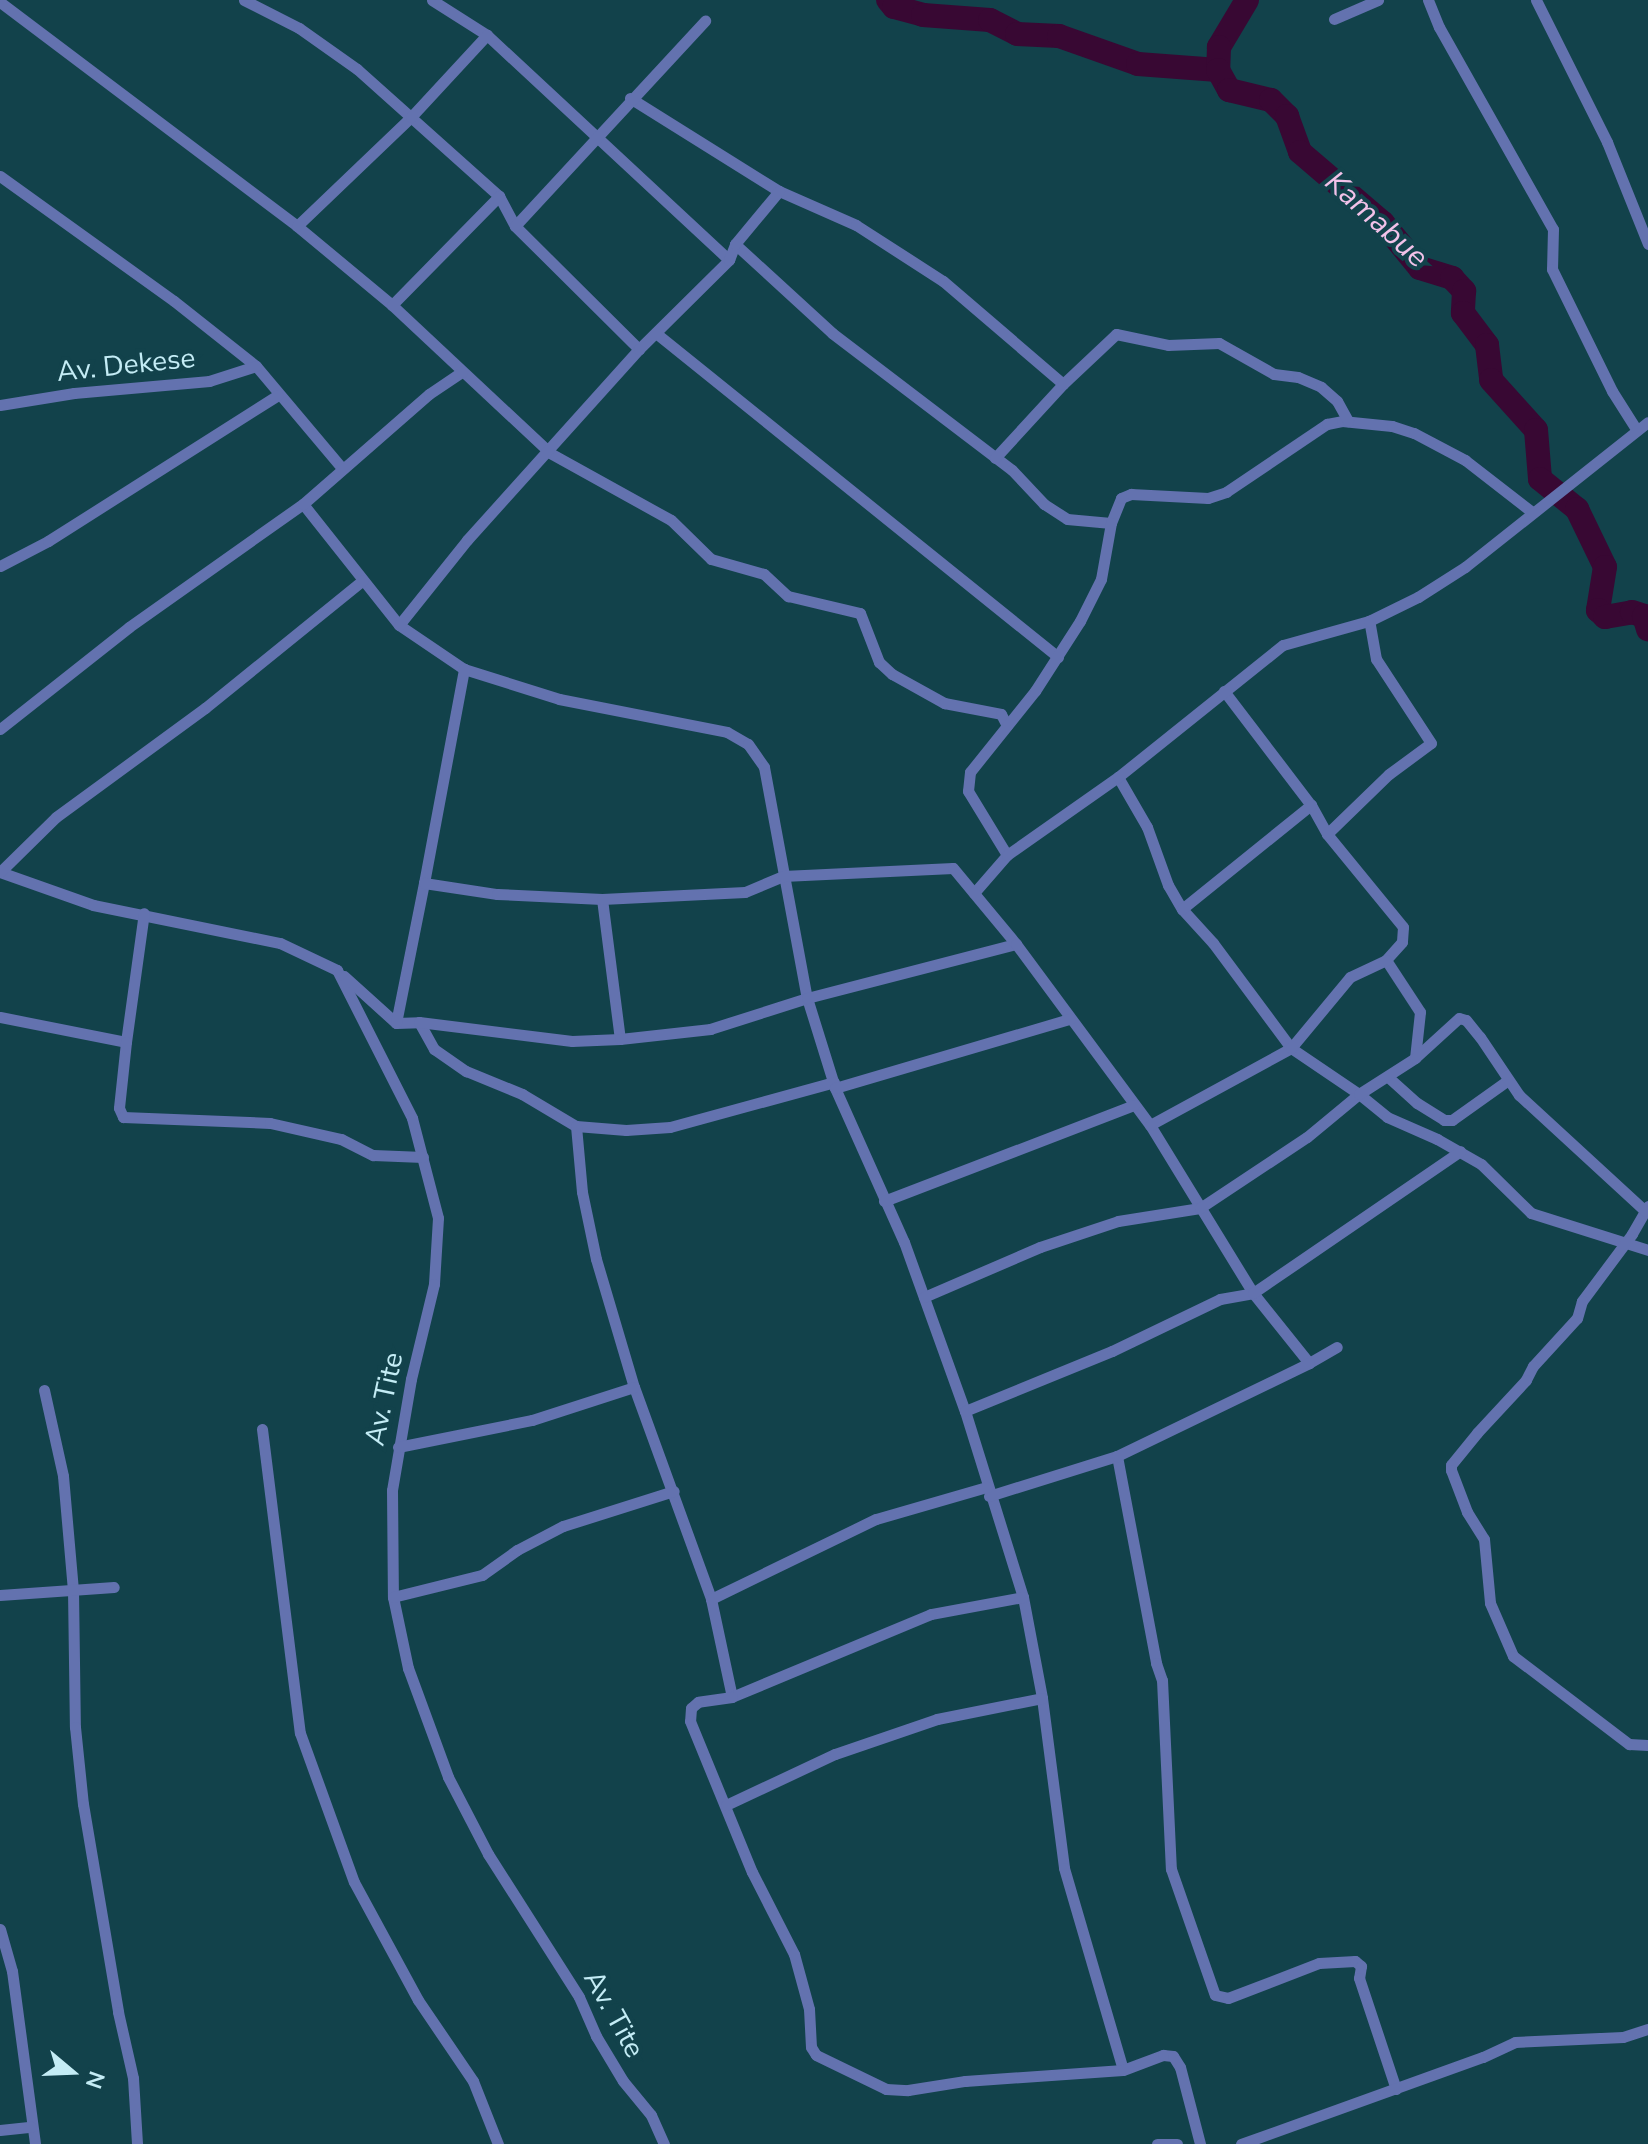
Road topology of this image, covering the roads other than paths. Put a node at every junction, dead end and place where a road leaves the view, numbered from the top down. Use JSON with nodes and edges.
{"nodes":[{"id":1,"x":244,"y":0,"type":"edge"},
{"id":2,"x":432,"y":0,"type":"edge"},
{"id":3,"x":1378,"y":0,"type":"edge"},
{"id":4,"x":1428,"y":0,"type":"edge"},
{"id":5,"x":1536,"y":0,"type":"edge"},
{"id":6,"x":0,"y":2,"type":"edge"},
{"id":7,"x":1334,"y":19,"type":"dead end"},
{"id":8,"x":705,"y":21,"type":"dead end"},
{"id":9,"x":487,"y":35,"type":"junction"},
{"id":10,"x":630,"y":98,"type":"junction"},
{"id":11,"x":411,"y":117,"type":"junction"},
{"id":12,"x":598,"y":135,"type":"junction"},
{"id":13,"x":0,"y":176,"type":"edge"},
{"id":14,"x":779,"y":191,"type":"junction"},
{"id":15,"x":499,"y":196,"type":"junction"},
{"id":16,"x":297,"y":226,"type":"junction"},
{"id":17,"x":515,"y":226,"type":"junction"},
{"id":18,"x":735,"y":244,"type":"junction"},
{"id":19,"x":1648,"y":244,"type":"edge"},
{"id":20,"x":729,"y":260,"type":"junction"},
{"id":21,"x":392,"y":305,"type":"junction"},
{"id":22,"x":657,"y":334,"type":"junction"},
{"id":23,"x":639,"y":349,"type":"junction"},
{"id":24,"x":256,"y":366,"type":"junction"},
{"id":25,"x":462,"y":372,"type":"junction"},
{"id":26,"x":1063,"y":384,"type":"junction"},
{"id":27,"x":278,"y":395,"type":"junction"},
{"id":28,"x":0,"y":405,"type":"edge"},
{"id":29,"x":1348,"y":421,"type":"junction"},
{"id":30,"x":1648,"y":422,"type":"edge"},
{"id":31,"x":1636,"y":429,"type":"junction"},
{"id":32,"x":550,"y":453,"type":"junction"},
{"id":33,"x":995,"y":458,"type":"junction"},
{"id":34,"x":342,"y":468,"type":"junction"},
{"id":35,"x":303,"y":504,"type":"junction"},
{"id":36,"x":1532,"y":512,"type":"junction"},
{"id":37,"x":1111,"y":523,"type":"junction"},
{"id":38,"x":0,"y":566,"type":"edge"},
{"id":39,"x":363,"y":580,"type":"junction"},
{"id":40,"x":1369,"y":621,"type":"junction"},
{"id":41,"x":399,"y":625,"type":"junction"},
{"id":42,"x":1058,"y":657,"type":"junction"},
{"id":43,"x":464,"y":669,"type":"junction"},
{"id":44,"x":1224,"y":691,"type":"junction"},
{"id":45,"x":2,"y":725,"type":"edge"},
{"id":46,"x":1007,"y":726,"type":"junction"},
{"id":47,"x":1118,"y":777,"type":"junction"},
{"id":48,"x":1311,"y":805,"type":"junction"},
{"id":49,"x":1327,"y":834,"type":"junction"},
{"id":50,"x":1007,"y":855,"type":"junction"},
{"id":51,"x":0,"y":872,"type":"edge"},
{"id":52,"x":783,"y":876,"type":"junction"},
{"id":53,"x":424,"y":883,"type":"junction"},
{"id":54,"x":974,"y":893,"type":"junction"},
{"id":55,"x":602,"y":899,"type":"junction"},
{"id":56,"x":1182,"y":909,"type":"junction"},
{"id":57,"x":144,"y":913,"type":"junction"},
{"id":58,"x":1016,"y":944,"type":"junction"},
{"id":59,"x":1386,"y":960,"type":"junction"},
{"id":60,"x":337,"y":970,"type":"junction"},
{"id":61,"x":807,"y":998,"type":"junction"},
{"id":62,"x":0,"y":1017,"type":"edge"},
{"id":63,"x":1070,"y":1019,"type":"junction"},
{"id":64,"x":419,"y":1022,"type":"junction"},
{"id":65,"x":396,"y":1023,"type":"junction"},
{"id":66,"x":620,"y":1039,"type":"junction"},
{"id":67,"x":126,"y":1042,"type":"junction"},
{"id":68,"x":1291,"y":1048,"type":"junction"},
{"id":69,"x":1415,"y":1058,"type":"junction"},
{"id":70,"x":1388,"y":1077,"type":"junction"},
{"id":71,"x":1508,"y":1080,"type":"junction"},
{"id":72,"x":834,"y":1085,"type":"junction"},
{"id":73,"x":1359,"y":1094,"type":"junction"},
{"id":74,"x":1134,"y":1105,"type":"junction"},
{"id":75,"x":1150,"y":1125,"type":"junction"},
{"id":76,"x":576,"y":1126,"type":"junction"},
{"id":77,"x":1460,"y":1151,"type":"junction"},
{"id":78,"x":423,"y":1157,"type":"junction"},
{"id":79,"x":884,"y":1201,"type":"junction"},
{"id":80,"x":1200,"y":1208,"type":"junction"},
{"id":81,"x":1646,"y":1208,"type":"edge"},
{"id":82,"x":1624,"y":1244,"type":"junction"},
{"id":83,"x":1648,"y":1250,"type":"edge"},
{"id":84,"x":1253,"y":1293,"type":"junction"},
{"id":85,"x":924,"y":1297,"type":"junction"},
{"id":86,"x":1337,"y":1347,"type":"dead end"},
{"id":87,"x":1309,"y":1363,"type":"junction"},
{"id":88,"x":634,"y":1387,"type":"junction"},
{"id":89,"x":44,"y":1390,"type":"dead end"},
{"id":90,"x":965,"y":1411,"type":"junction"},
{"id":91,"x":262,"y":1429,"type":"dead end"},
{"id":92,"x":398,"y":1447,"type":"junction"},
{"id":93,"x":1117,"y":1456,"type":"junction"},
{"id":94,"x":674,"y":1491,"type":"junction"},
{"id":95,"x":988,"y":1491,"type":"junction"},
{"id":96,"x":114,"y":1587,"type":"dead end"},
{"id":97,"x":73,"y":1590,"type":"junction"},
{"id":98,"x":0,"y":1595,"type":"edge"},
{"id":99,"x":393,"y":1597,"type":"junction"},
{"id":100,"x":1023,"y":1597,"type":"junction"},
{"id":101,"x":711,"y":1599,"type":"junction"},
{"id":102,"x":732,"y":1697,"type":"junction"},
{"id":103,"x":1042,"y":1698,"type":"junction"},
{"id":104,"x":1648,"y":1745,"type":"edge"},
{"id":105,"x":726,"y":1805,"type":"junction"},
{"id":106,"x":0,"y":1929,"type":"edge"},
{"id":107,"x":1648,"y":2029,"type":"edge"},
{"id":108,"x":1123,"y":2070,"type":"junction"},
{"id":109,"x":1396,"y":2089,"type":"junction"},
{"id":110,"x":31,"y":2127,"type":"junction"},
{"id":111,"x":0,"y":2130,"type":"edge"},
{"id":112,"x":35,"y":2144,"type":"edge"},
{"id":113,"x":137,"y":2144,"type":"edge"},
{"id":114,"x":498,"y":2144,"type":"edge"},
{"id":115,"x":664,"y":2144,"type":"edge"},
{"id":116,"x":1157,"y":2144,"type":"edge"},
{"id":117,"x":1177,"y":2144,"type":"edge"},
{"id":118,"x":1200,"y":2144,"type":"edge"},
{"id":119,"x":1241,"y":2144,"type":"edge"}],
"edges":[{"from":1,"to":11,"type":"street"},
{"from":2,"to":9,"type":"street"},
{"from":3,"to":7,"type":"street"},
{"from":4,"to":31,"type":"street"},
{"from":5,"to":19,"type":"street"},
{"from":6,"to":16,"type":"street"},
{"from":8,"to":10,"type":"street"},
{"from":9,"to":11,"type":"street"},
{"from":9,"to":12,"type":"street"},
{"from":10,"to":12,"type":"street"},
{"from":10,"to":14,"type":"street"},
{"from":11,"to":15,"type":"street"},
{"from":11,"to":16,"type":"street"},
{"from":12,"to":17,"type":"street"},
{"from":12,"to":20,"type":"street"},
{"from":13,"to":24,"type":"street"},
{"from":14,"to":18,"type":"street"},
{"from":14,"to":26,"type":"street"},
{"from":15,"to":17,"type":"street"},
{"from":15,"to":21,"type":"street"},
{"from":16,"to":21,"type":"street"},
{"from":17,"to":23,"type":"street"},
{"from":18,"to":20,"type":"street"},
{"from":18,"to":33,"type":"street"},
{"from":20,"to":22,"type":"street"},
{"from":21,"to":25,"type":"street"},
{"from":22,"to":23,"type":"street"},
{"from":22,"to":42,"type":"street"},
{"from":23,"to":32,"type":"street"},
{"from":24,"to":27,"type":"street"},
{"from":24,"to":28,"type":"street","name":"Av. Dekese"},
{"from":25,"to":32,"type":"street"},
{"from":25,"to":34,"type":"street"},
{"from":26,"to":29,"type":"street"},
{"from":26,"to":33,"type":"street"},
{"from":27,"to":34,"type":"street"},
{"from":27,"to":38,"type":"street"},
{"from":29,"to":36,"type":"street"},
{"from":29,"to":37,"type":"street"},
{"from":30,"to":31,"type":"street"},
{"from":31,"to":36,"type":"street"},
{"from":32,"to":41,"type":"street"},
{"from":32,"to":46,"type":"street"},
{"from":33,"to":37,"type":"street"},
{"from":34,"to":35,"type":"street"},
{"from":35,"to":39,"type":"street"},
{"from":35,"to":45,"type":"street"},
{"from":36,"to":40,"type":"street"},
{"from":37,"to":42,"type":"street"},
{"from":39,"to":41,"type":"street"},
{"from":39,"to":51,"type":"street"},
{"from":40,"to":44,"type":"street"},
{"from":40,"to":49,"type":"street"},
{"from":41,"to":43,"type":"street"},
{"from":42,"to":46,"type":"street"},
{"from":43,"to":52,"type":"street"},
{"from":43,"to":53,"type":"street"},
{"from":44,"to":47,"type":"street"},
{"from":44,"to":48,"type":"street"},
{"from":46,"to":50,"type":"street"},
{"from":47,"to":50,"type":"street"},
{"from":47,"to":56,"type":"street"},
{"from":48,"to":49,"type":"street"},
{"from":48,"to":56,"type":"street"},
{"from":49,"to":59,"type":"street"},
{"from":50,"to":54,"type":"street"},
{"from":51,"to":57,"type":"street"},
{"from":52,"to":54,"type":"street"},
{"from":52,"to":55,"type":"street"},
{"from":52,"to":61,"type":"street"},
{"from":53,"to":55,"type":"street"},
{"from":53,"to":65,"type":"street"},
{"from":54,"to":58,"type":"street"},
{"from":55,"to":66,"type":"street"},
{"from":56,"to":68,"type":"street"},
{"from":57,"to":60,"type":"street"},
{"from":57,"to":67,"type":"street"},
{"from":58,"to":61,"type":"street"},
{"from":58,"to":63,"type":"street"},
{"from":59,"to":68,"type":"street"},
{"from":59,"to":69,"type":"street"},
{"from":60,"to":65,"type":"street"},
{"from":60,"to":78,"type":"street","name":"Av. Tite"},
{"from":61,"to":66,"type":"street"},
{"from":61,"to":72,"type":"street"},
{"from":62,"to":67,"type":"street"},
{"from":63,"to":72,"type":"street"},
{"from":63,"to":74,"type":"street"},
{"from":64,"to":65,"type":"street"},
{"from":64,"to":66,"type":"street"},
{"from":64,"to":76,"type":"street"},
{"from":67,"to":78,"type":"street"},
{"from":68,"to":73,"type":"street"},
{"from":68,"to":75,"type":"street"},
{"from":69,"to":70,"type":"street"},
{"from":69,"to":71,"type":"street"},
{"from":70,"to":71,"type":"street"},
{"from":70,"to":73,"type":"street"},
{"from":71,"to":81,"type":"street"},
{"from":72,"to":76,"type":"street"},
{"from":72,"to":79,"type":"street"},
{"from":73,"to":77,"type":"street"},
{"from":73,"to":80,"type":"street"},
{"from":74,"to":75,"type":"street"},
{"from":74,"to":79,"type":"street"},
{"from":75,"to":80,"type":"street"},
{"from":76,"to":88,"type":"street"},
{"from":77,"to":82,"type":"street"},
{"from":77,"to":84,"type":"street"},
{"from":78,"to":92,"type":"street","name":"Av. Tite"},
{"from":79,"to":85,"type":"street"},
{"from":80,"to":84,"type":"street"},
{"from":80,"to":85,"type":"street"},
{"from":81,"to":82,"type":"street"},
{"from":82,"to":83,"type":"street"},
{"from":82,"to":104,"type":"street"},
{"from":84,"to":87,"type":"street"},
{"from":84,"to":90,"type":"street"},
{"from":85,"to":90,"type":"street"},
{"from":86,"to":87,"type":"street"},
{"from":87,"to":93,"type":"street"},
{"from":88,"to":92,"type":"street"},
{"from":88,"to":94,"type":"street"},
{"from":89,"to":97,"type":"street"},
{"from":90,"to":95,"type":"street"},
{"from":91,"to":114,"type":"street"},
{"from":92,"to":99,"type":"street","name":"Av. Tite"},
{"from":93,"to":95,"type":"street"},
{"from":93,"to":109,"type":"street"},
{"from":94,"to":99,"type":"street"},
{"from":94,"to":101,"type":"street"},
{"from":95,"to":100,"type":"street"},
{"from":95,"to":101,"type":"street"},
{"from":96,"to":97,"type":"street"},
{"from":97,"to":98,"type":"street"},
{"from":97,"to":113,"type":"street"},
{"from":99,"to":115,"type":"street","name":"Av. Tite"},
{"from":100,"to":102,"type":"street"},
{"from":100,"to":103,"type":"street"},
{"from":101,"to":102,"type":"street"},
{"from":102,"to":105,"type":"street"},
{"from":103,"to":105,"type":"street"},
{"from":103,"to":108,"type":"street"},
{"from":105,"to":108,"type":"street"},
{"from":106,"to":110,"type":"street"},
{"from":107,"to":109,"type":"street"},
{"from":108,"to":118,"type":"street"},
{"from":109,"to":119,"type":"street"},
{"from":110,"to":111,"type":"street"},
{"from":110,"to":112,"type":"street"},
{"from":116,"to":117,"type":"street"}]}
